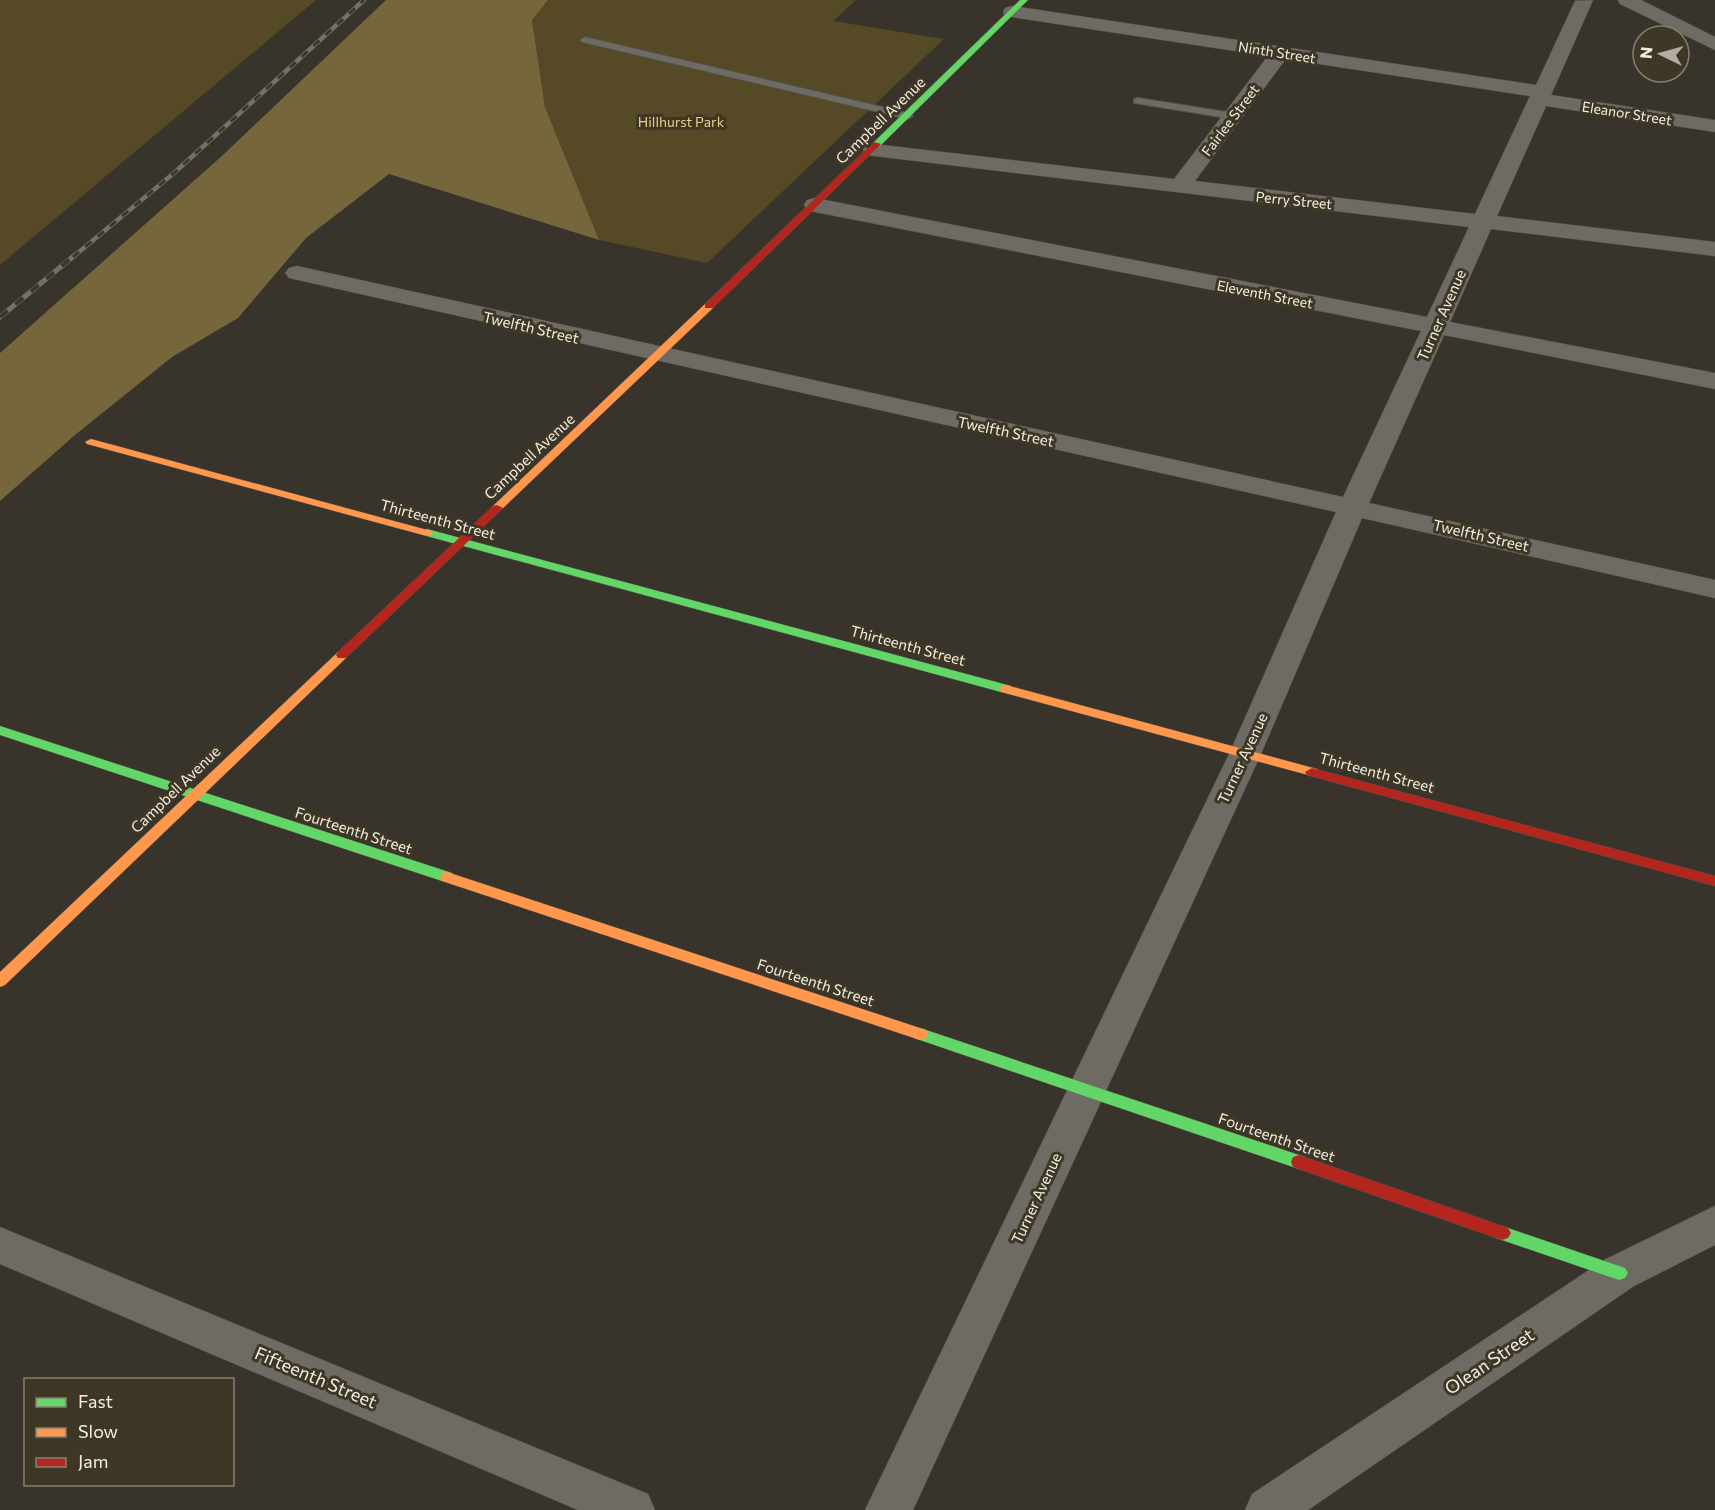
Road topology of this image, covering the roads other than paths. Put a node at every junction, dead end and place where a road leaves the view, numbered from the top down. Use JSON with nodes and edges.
{"nodes":[{"id":1,"x":1580,"y":0,"type":"edge"},
{"id":2,"x":1633,"y":3,"type":"edge"},
{"id":3,"x":1018,"y":6,"type":"edge"},
{"id":4,"x":585,"y":40,"type":"dead end"},
{"id":5,"x":1715,"y":44,"type":"edge"},
{"id":6,"x":1281,"y":52,"type":"junction"},
{"id":7,"x":1541,"y":96,"type":"junction"},
{"id":8,"x":1138,"y":101,"type":"dead end"},
{"id":9,"x":908,"y":116,"type":"junction"},
{"id":10,"x":1233,"y":116,"type":"junction"},
{"id":11,"x":1715,"y":126,"type":"edge"},
{"id":12,"x":874,"y":150,"type":"junction"},
{"id":13,"x":1179,"y":187,"type":"junction"},
{"id":14,"x":815,"y":205,"type":"junction"},
{"id":15,"x":1484,"y":221,"type":"junction"},
{"id":16,"x":1715,"y":249,"type":"edge"},
{"id":17,"x":297,"y":273,"type":"dead end"},
{"id":18,"x":1436,"y":327,"type":"junction"},
{"id":19,"x":659,"y":356,"type":"junction"},
{"id":20,"x":1715,"y":381,"type":"edge"},
{"id":21,"x":91,"y":442,"type":"dead end"},
{"id":22,"x":1353,"y":506,"type":"junction"},
{"id":23,"x":462,"y":542,"type":"junction"},
{"id":24,"x":1715,"y":589,"type":"edge"},
{"id":25,"x":0,"y":730,"type":"edge"},
{"id":26,"x":1245,"y":754,"type":"junction"},
{"id":27,"x":193,"y":794,"type":"junction"},
{"id":28,"x":1715,"y":881,"type":"edge"},
{"id":29,"x":0,"y":981,"type":"edge"},
{"id":30,"x":1087,"y":1089,"type":"junction"},
{"id":31,"x":1708,"y":1237,"type":"edge"},
{"id":32,"x":0,"y":1245,"type":"edge"},
{"id":33,"x":1619,"y":1273,"type":"junction"},
{"id":34,"x":631,"y":1510,"type":"edge"},
{"id":35,"x":889,"y":1510,"type":"edge"},
{"id":36,"x":1269,"y":1510,"type":"edge"}],
"edges":[{"from":1,"to":2,"type":"street"},
{"from":1,"to":7,"type":"street","name":"Turner Avenue"},
{"from":2,"to":5,"type":"street"},
{"from":3,"to":6,"type":"street","name":"Ninth Street"},
{"from":3,"to":9,"type":"street","name":"Campbell Avenue"},
{"from":4,"to":9,"type":"lane"},
{"from":6,"to":7,"type":"street","name":"Ninth Street"},
{"from":6,"to":10,"type":"street","name":"Fairlee Street"},
{"from":7,"to":11,"type":"street","name":"Eleanor Street"},
{"from":7,"to":15,"type":"street","name":"Turner Avenue"},
{"from":8,"to":10,"type":"lane"},
{"from":9,"to":12,"type":"street","name":"Campbell Avenue"},
{"from":10,"to":13,"type":"street","name":"Fairlee Street"},
{"from":12,"to":13,"type":"street","name":"Perry Street"},
{"from":12,"to":14,"type":"street","name":"Campbell Avenue"},
{"from":13,"to":15,"type":"street","name":"Perry Street"},
{"from":14,"to":18,"type":"street","name":"Eleventh Street"},
{"from":14,"to":19,"type":"street","name":"Campbell Avenue"},
{"from":15,"to":16,"type":"street","name":"Perry Street"},
{"from":15,"to":18,"type":"street","name":"Turner Avenue"},
{"from":17,"to":19,"type":"street","name":"Twelfth Street"},
{"from":18,"to":20,"type":"street","name":"Eleventh Street"},
{"from":18,"to":22,"type":"street","name":"Turner Avenue"},
{"from":19,"to":22,"type":"street","name":"Twelfth Street"},
{"from":19,"to":23,"type":"street","name":"Campbell Avenue"},
{"from":21,"to":23,"type":"street","name":"Thirteenth Street"},
{"from":22,"to":24,"type":"street","name":"Twelfth Street"},
{"from":22,"to":26,"type":"street","name":"Turner Avenue"},
{"from":23,"to":26,"type":"street","name":"Thirteenth Street"},
{"from":23,"to":27,"type":"street","name":"Campbell Avenue"},
{"from":25,"to":27,"type":"street","name":"Fourteenth Street"},
{"from":26,"to":28,"type":"street","name":"Thirteenth Street"},
{"from":26,"to":30,"type":"street","name":"Turner Avenue"},
{"from":27,"to":29,"type":"street","name":"Campbell Avenue"},
{"from":27,"to":30,"type":"street","name":"Fourteenth Street"},
{"from":30,"to":33,"type":"street","name":"Fourteenth Street"},
{"from":30,"to":35,"type":"street","name":"Turner Avenue"},
{"from":31,"to":33,"type":"street","name":"Olean Street"},
{"from":32,"to":34,"type":"street","name":"Fifteenth Street"},
{"from":33,"to":36,"type":"street","name":"Olean Street"}]}
